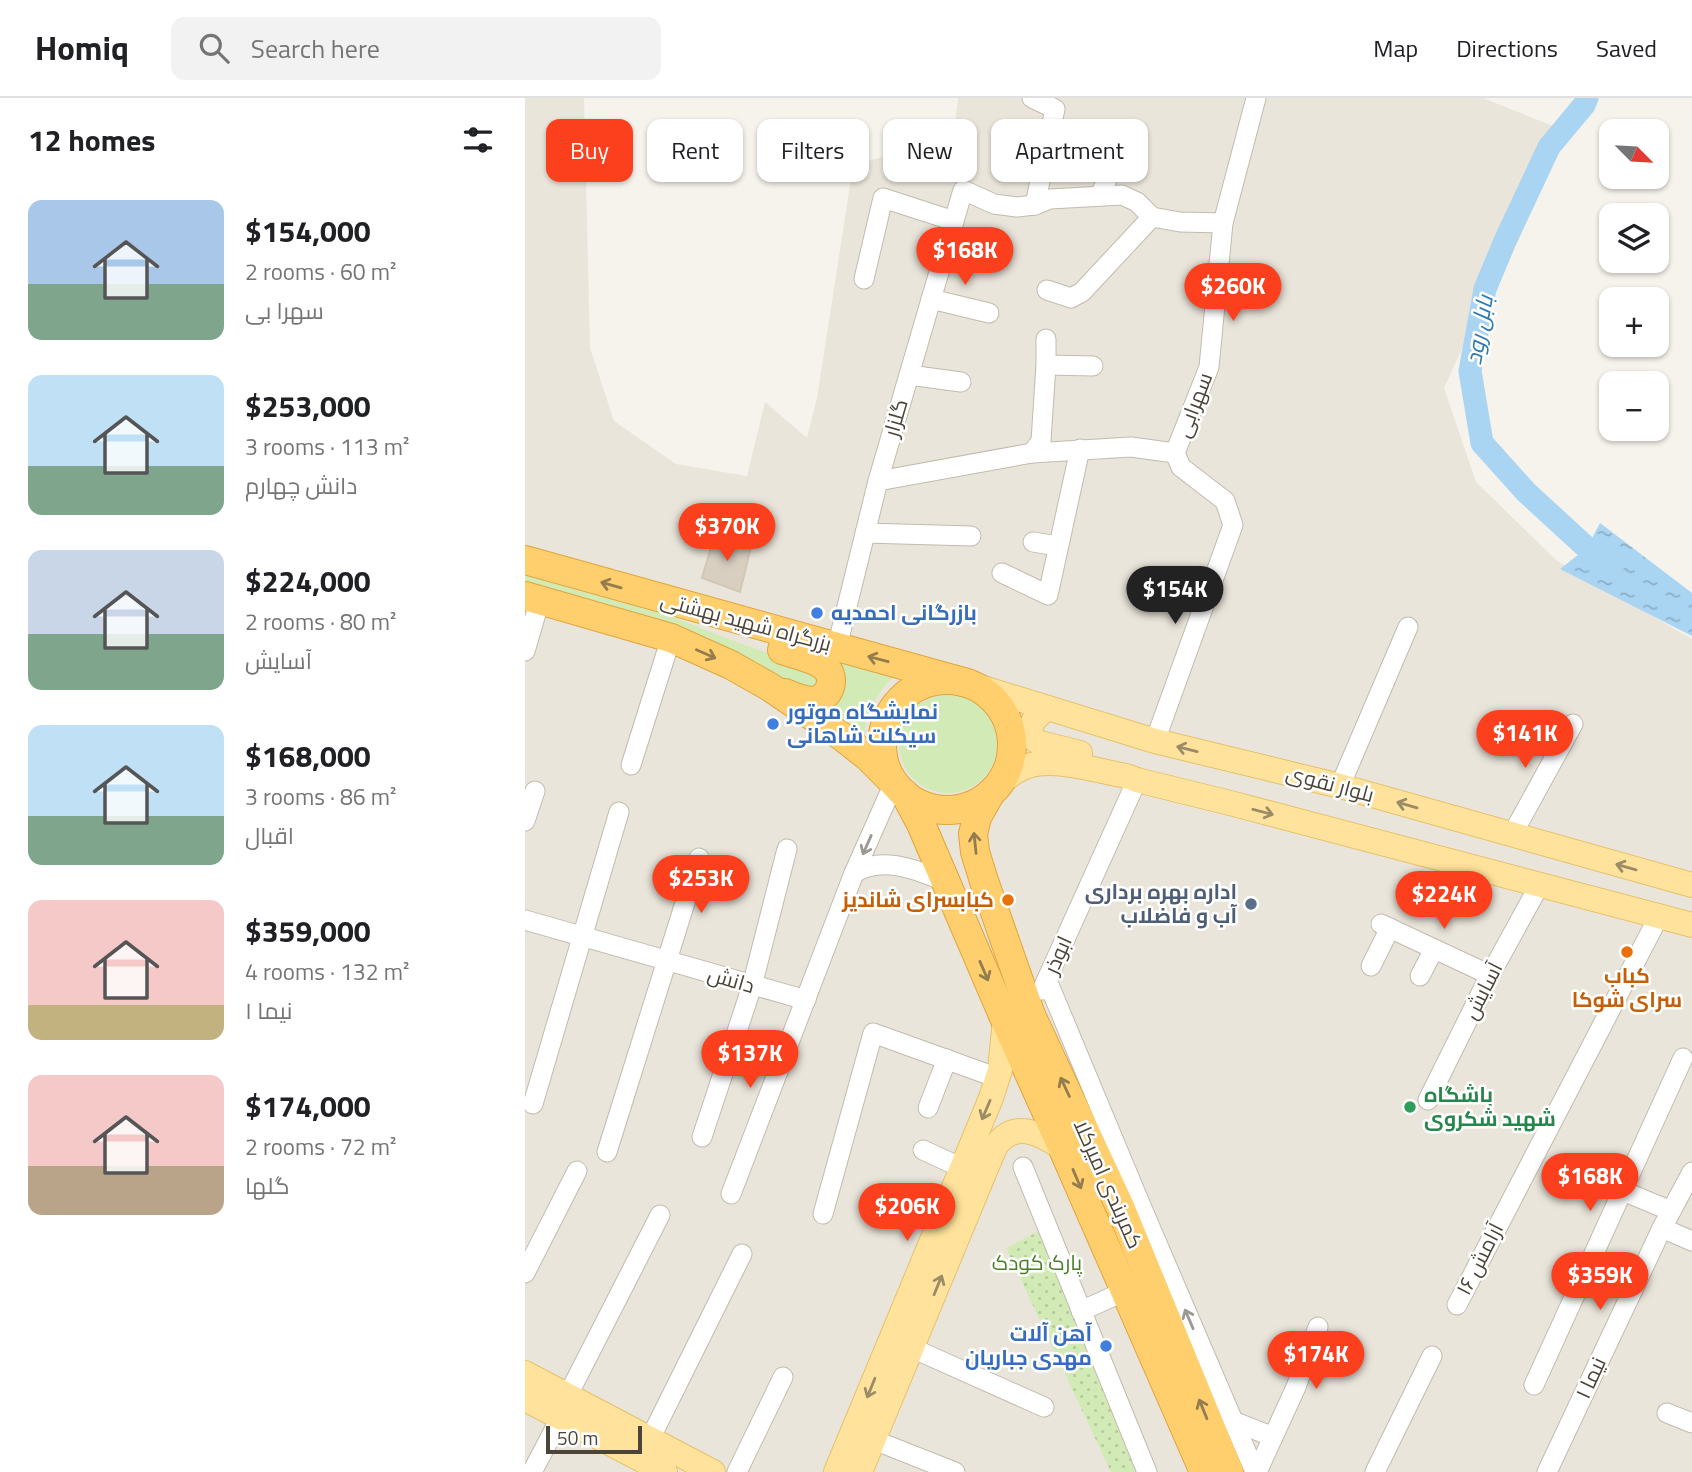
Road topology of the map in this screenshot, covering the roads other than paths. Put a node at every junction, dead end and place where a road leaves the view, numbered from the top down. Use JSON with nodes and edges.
{"nodes":[{"id":1,"x":1032,"y":98,"type":"edge"},
{"id":2,"x":1256,"y":98,"type":"edge"},
{"id":3,"x":1106,"y":182,"type":"edge"},
{"id":4,"x":1100,"y":196,"type":"junction"},
{"id":5,"x":1035,"y":205,"type":"junction"},
{"id":6,"x":1152,"y":217,"type":"junction"},
{"id":7,"x":954,"y":221,"type":"junction"},
{"id":8,"x":1223,"y":223,"type":"junction"},
{"id":9,"x":864,"y":279,"type":"dead end"},
{"id":10,"x":1047,"y":290,"type":"dead end"},
{"id":11,"x":931,"y":299,"type":"junction"},
{"id":12,"x":989,"y":313,"type":"dead end"},
{"id":13,"x":1046,"y":339,"type":"dead end"},
{"id":14,"x":1046,"y":365,"type":"junction"},
{"id":15,"x":1093,"y":366,"type":"dead end"},
{"id":16,"x":909,"y":375,"type":"junction"},
{"id":17,"x":961,"y":382,"type":"dead end"},
{"id":18,"x":1080,"y":449,"type":"junction"},
{"id":19,"x":1032,"y":453,"type":"junction"},
{"id":20,"x":1175,"y":453,"type":"junction"},
{"id":21,"x":878,"y":481,"type":"junction"},
{"id":22,"x":865,"y":533,"type":"junction"},
{"id":23,"x":971,"y":536,"type":"dead end"},
{"id":24,"x":1034,"y":542,"type":"dead end"},
{"id":25,"x":1058,"y":546,"type":"junction"},
{"id":26,"x":525,"y":560,"type":"edge"},
{"id":27,"x":1002,"y":573,"type":"dead end"},
{"id":28,"x":650,"y":596,"type":"junction"},
{"id":29,"x":532,"y":598,"type":"edge"},
{"id":30,"x":1408,"y":627,"type":"dead end"},
{"id":31,"x":671,"y":638,"type":"junction"},
{"id":32,"x":837,"y":647,"type":"junction"},
{"id":33,"x":525,"y":651,"type":"edge"},
{"id":34,"x":967,"y":683,"type":"junction"},
{"id":35,"x":770,"y":687,"type":"junction"},
{"id":36,"x":1047,"y":708,"type":"junction"},
{"id":37,"x":1573,"y":724,"type":"dead end"},
{"id":38,"x":1155,"y":741,"type":"junction"},
{"id":39,"x":631,"y":765,"type":"dead end"},
{"id":40,"x":1132,"y":778,"type":"junction"},
{"id":41,"x":1340,"y":786,"type":"junction"},
{"id":42,"x":899,"y":788,"type":"junction"},
{"id":43,"x":995,"y":788,"type":"junction"},
{"id":44,"x":535,"y":791,"type":"dead end"},
{"id":45,"x":619,"y":812,"type":"dead end"},
{"id":46,"x":525,"y":821,"type":"edge"},
{"id":47,"x":1512,"y":835,"type":"junction"},
{"id":48,"x":787,"y":849,"type":"dead end"},
{"id":49,"x":699,"y":858,"type":"dead end"},
{"id":50,"x":854,"y":873,"type":"junction"},
{"id":51,"x":945,"y":881,"type":"junction"},
{"id":52,"x":1540,"y":884,"type":"junction"},
{"id":53,"x":1692,"y":886,"type":"edge"},
{"id":54,"x":989,"y":895,"type":"junction"},
{"id":55,"x":957,"y":909,"type":"junction"},
{"id":56,"x":1659,"y":916,"type":"junction"},
{"id":57,"x":525,"y":920,"type":"edge"},
{"id":58,"x":1692,"y":925,"type":"edge"},
{"id":59,"x":582,"y":936,"type":"junction"},
{"id":60,"x":1434,"y":949,"type":"junction"},
{"id":61,"x":666,"y":961,"type":"junction"},
{"id":62,"x":1371,"y":965,"type":"dead end"},
{"id":63,"x":1490,"y":975,"type":"junction"},
{"id":64,"x":1420,"y":976,"type":"dead end"},
{"id":65,"x":1047,"y":980,"type":"junction"},
{"id":66,"x":752,"y":986,"type":"junction"},
{"id":67,"x":806,"y":1000,"type":"junction"},
{"id":68,"x":1018,"y":1017,"type":"junction"},
{"id":69,"x":1683,"y":1058,"type":"dead end"},
{"id":70,"x":947,"y":1059,"type":"junction"},
{"id":71,"x":998,"y":1077,"type":"junction"},
{"id":72,"x":1429,"y":1100,"type":"dead end"},
{"id":73,"x":533,"y":1104,"type":"dead end"},
{"id":74,"x":928,"y":1108,"type":"dead end"},
{"id":75,"x":1085,"y":1135,"type":"junction"},
{"id":76,"x":702,"y":1138,"type":"dead end"},
{"id":77,"x":923,"y":1150,"type":"dead end"},
{"id":78,"x":607,"y":1152,"type":"dead end"},
{"id":79,"x":1023,"y":1167,"type":"dead end"},
{"id":80,"x":962,"y":1168,"type":"junction"},
{"id":81,"x":577,"y":1171,"type":"dead end"},
{"id":82,"x":1692,"y":1172,"type":"edge"},
{"id":83,"x":1623,"y":1191,"type":"junction"},
{"id":84,"x":731,"y":1194,"type":"dead end"},
{"id":85,"x":1130,"y":1205,"type":"junction"},
{"id":86,"x":823,"y":1214,"type":"dead end"},
{"id":87,"x":660,"y":1215,"type":"dead end"},
{"id":88,"x":1666,"y":1220,"type":"junction"},
{"id":89,"x":1692,"y":1241,"type":"edge"},
{"id":90,"x":742,"y":1254,"type":"dead end"},
{"id":91,"x":525,"y":1273,"type":"edge"},
{"id":92,"x":1125,"y":1291,"type":"junction"},
{"id":93,"x":1457,"y":1305,"type":"dead end"},
{"id":94,"x":1081,"y":1311,"type":"junction"},
{"id":95,"x":1318,"y":1327,"type":"dead end"},
{"id":96,"x":902,"y":1344,"type":"junction"},
{"id":97,"x":1431,"y":1356,"type":"dead end"},
{"id":98,"x":525,"y":1373,"type":"edge"},
{"id":99,"x":783,"y":1377,"type":"dead end"},
{"id":100,"x":1534,"y":1385,"type":"dead end"},
{"id":101,"x":525,"y":1399,"type":"edge"},
{"id":102,"x":564,"y":1406,"type":"junction"},
{"id":103,"x":1044,"y":1406,"type":"dead end"},
{"id":104,"x":1667,"y":1413,"type":"dead end"},
{"id":105,"x":1233,"y":1421,"type":"junction"},
{"id":106,"x":1692,"y":1423,"type":"edge"},
{"id":107,"x":1273,"y":1437,"type":"junction"},
{"id":108,"x":874,"y":1440,"type":"junction"},
{"id":109,"x":641,"y":1456,"type":"edge"},
{"id":110,"x":532,"y":1472,"type":"edge"},
{"id":111,"x":665,"y":1472,"type":"edge"},
{"id":112,"x":713,"y":1472,"type":"edge"},
{"id":113,"x":737,"y":1472,"type":"edge"},
{"id":114,"x":836,"y":1472,"type":"edge"},
{"id":115,"x":860,"y":1472,"type":"edge"},
{"id":116,"x":955,"y":1472,"type":"edge"},
{"id":117,"x":1147,"y":1472,"type":"edge"},
{"id":118,"x":1204,"y":1472,"type":"edge"},
{"id":119,"x":1229,"y":1472,"type":"edge"},
{"id":120,"x":1256,"y":1472,"type":"edge"},
{"id":121,"x":1375,"y":1472,"type":"edge"},
{"id":122,"x":1547,"y":1472,"type":"edge"}],
"edges":[{"from":1,"to":5,"type":"street"},
{"from":2,"to":8,"type":"street","name":"سهرابی"},
{"from":3,"to":4,"type":"street"},
{"from":4,"to":5,"type":"street"},
{"from":4,"to":6,"type":"street"},
{"from":5,"to":7,"type":"street","name":"گلزار"},
{"from":6,"to":8,"type":"street"},
{"from":6,"to":10,"type":"street"},
{"from":7,"to":9,"type":"street"},
{"from":7,"to":11,"type":"street","name":"گلزار"},
{"from":8,"to":20,"type":"street","name":"سهرابی"},
{"from":11,"to":12,"type":"street"},
{"from":11,"to":16,"type":"street","name":"گلزار"},
{"from":13,"to":14,"type":"street"},
{"from":14,"to":15,"type":"street"},
{"from":14,"to":19,"type":"street"},
{"from":16,"to":17,"type":"street"},
{"from":16,"to":21,"type":"street","name":"گلزار"},
{"from":18,"to":19,"type":"street"},
{"from":18,"to":20,"type":"street"},
{"from":18,"to":25,"type":"street"},
{"from":19,"to":21,"type":"street"},
{"from":20,"to":38,"type":"street","name":"سهرابی"},
{"from":21,"to":22,"type":"street","name":"گلزار"},
{"from":22,"to":23,"type":"street"},
{"from":22,"to":32,"type":"street","name":"گلزار"},
{"from":24,"to":25,"type":"street"},
{"from":25,"to":27,"type":"street"},
{"from":28,"to":26,"type":"highway","name":"بزرگراه شهید بهشتی","one_way":true},
{"from":28,"to":32,"type":"highway","name":"بزرگراه شهید بهشتی"},
{"from":28,"to":35,"type":"highway"},
{"from":29,"to":31,"type":"highway","name":"بزرگراه شهید بهشتی"},
{"from":29,"to":33,"type":"street"},
{"from":30,"to":41,"type":"street"},
{"from":31,"to":35,"type":"highway","name":"بزرگراه شهید بهشتی","one_way":true},
{"from":31,"to":39,"type":"street"},
{"from":34,"to":32,"type":"highway","name":"بزرگراه شهید بهشتی","one_way":true},
{"from":34,"to":36,"type":"main road","name":"بلوار نقوی"},
{"from":34,"to":42,"type":"highway"},
{"from":34,"to":43,"type":"highway"},
{"from":35,"to":42,"type":"highway","name":"بزرگراه شهید بهشتی"},
{"from":36,"to":38,"type":"main road","name":"بلوار نقوی"},
{"from":36,"to":40,"type":"main road"},
{"from":37,"to":47,"type":"street"},
{"from":41,"to":38,"type":"main road","name":"بلوار نقوی","one_way":true},
{"from":40,"to":43,"type":"main road","name":"بلوار نقوی"},
{"from":40,"to":52,"type":"main road","name":"بلوار نقوی","one_way":true},
{"from":40,"to":65,"type":"street","name":"ابوذر"},
{"from":47,"to":41,"type":"main road","name":"بلوار نقوی","one_way":true},
{"from":42,"to":43,"type":"highway"},
{"from":42,"to":50,"type":"street","one_way":true},
{"from":42,"to":51,"type":"highway","name":"کمربندی امیرکلا"},
{"from":54,"to":43,"type":"highway","name":"کمربندی امیرکلا","one_way":true},
{"from":44,"to":46,"type":"street"},
{"from":45,"to":59,"type":"street"},
{"from":53,"to":47,"type":"main road","name":"بلوار نقوی","one_way":true},
{"from":48,"to":66,"type":"street"},
{"from":49,"to":61,"type":"street"},
{"from":50,"to":51,"type":"street"},
{"from":50,"to":67,"type":"street"},
{"from":51,"to":55,"type":"highway","name":"کمربندی امیرکلا"},
{"from":52,"to":56,"type":"main road","name":"بلوار نقوی"},
{"from":52,"to":63,"type":"street","name":"آسایش"},
{"from":54,"to":55,"type":"highway"},
{"from":54,"to":68,"type":"highway","name":"کمربندی امیرکلا"},
{"from":55,"to":68,"type":"highway","name":"کمربندی امیرکلا","one_way":true},
{"from":56,"to":58,"type":"main road","name":"بلوار نقوی"},
{"from":56,"to":93,"type":"street","name":"آرامش ۱۶"},
{"from":57,"to":59,"type":"street","name":"دانش"},
{"from":59,"to":61,"type":"street","name":"دانش"},
{"from":59,"to":73,"type":"street"},
{"from":60,"to":62,"type":"street"},
{"from":60,"to":63,"type":"street"},
{"from":60,"to":64,"type":"street"},
{"from":61,"to":66,"type":"street","name":"دانش"},
{"from":61,"to":78,"type":"street"},
{"from":63,"to":72,"type":"street","name":"آسایش"},
{"from":65,"to":68,"type":"street","name":"ابوذر"},
{"from":75,"to":65,"type":"street","one_way":true},
{"from":66,"to":67,"type":"street","name":"دانش"},
{"from":66,"to":76,"type":"street"},
{"from":67,"to":84,"type":"street"},
{"from":68,"to":71,"type":"main road"},
{"from":68,"to":75,"type":"highway","name":"کمربندی امیرکلا"},
{"from":69,"to":83,"type":"street"},
{"from":70,"to":71,"type":"street"},
{"from":70,"to":74,"type":"street"},
{"from":70,"to":86,"type":"street"},
{"from":71,"to":80,"type":"main road","one_way":true},
{"from":75,"to":85,"type":"highway","name":"کمربندی امیرکلا"},
{"from":75,"to":92,"type":"highway","name":"کمربندی امیرکلا","one_way":true},
{"from":96,"to":75,"type":"main road","one_way":true},
{"from":77,"to":80,"type":"street"},
{"from":79,"to":94,"type":"street"},
{"from":80,"to":96,"type":"main road"},
{"from":81,"to":91,"type":"street"},
{"from":82,"to":88,"type":"street","name":"نیما ۱"},
{"from":83,"to":88,"type":"street"},
{"from":83,"to":100,"type":"street"},
{"from":105,"to":85,"type":"street","one_way":true},
{"from":119,"to":85,"type":"highway","name":"کمربندی امیرکلا","one_way":true},
{"from":87,"to":102,"type":"street"},
{"from":88,"to":89,"type":"street"},
{"from":88,"to":122,"type":"street","name":"نیما ۱"},
{"from":90,"to":109,"type":"street"},
{"from":92,"to":94,"type":"street"},
{"from":92,"to":118,"type":"highway","name":"کمربندی امیرکلا"},
{"from":94,"to":117,"type":"street"},
{"from":95,"to":107,"type":"street"},
{"from":96,"to":103,"type":"street"},
{"from":96,"to":108,"type":"main road"},
{"from":96,"to":114,"type":"main road","one_way":true},
{"from":97,"to":121,"type":"street"},
{"from":98,"to":102,"type":"main road"},
{"from":99,"to":113,"type":"street"},
{"from":101,"to":102,"type":"main road"},
{"from":102,"to":109,"type":"main road"},
{"from":102,"to":110,"type":"street"},
{"from":104,"to":106,"type":"street"},
{"from":105,"to":107,"type":"street"},
{"from":105,"to":120,"type":"street"},
{"from":107,"to":120,"type":"street"},
{"from":108,"to":115,"type":"main road"},
{"from":108,"to":116,"type":"street"},
{"from":109,"to":111,"type":"main road"},
{"from":109,"to":112,"type":"main road"}]}
